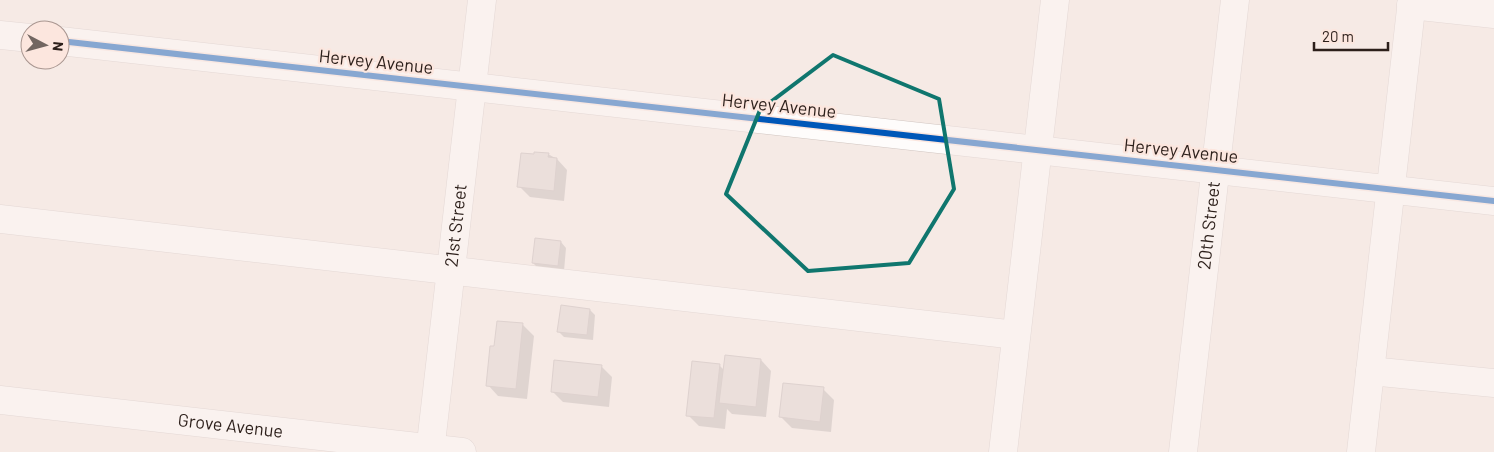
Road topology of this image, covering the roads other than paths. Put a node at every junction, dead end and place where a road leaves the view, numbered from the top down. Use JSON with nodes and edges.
{"nodes":[{"id":1,"x":482,"y":0,"type":"edge"},
{"id":2,"x":1055,"y":0,"type":"edge"},
{"id":3,"x":1235,"y":0,"type":"edge"},
{"id":4,"x":1411,"y":2,"type":"edge"},
{"id":5,"x":1494,"y":14,"type":"edge"},
{"id":6,"x":0,"y":34,"type":"edge"},
{"id":7,"x":20,"y":37,"type":"edge"},
{"id":8,"x":70,"y":42,"type":"edge"},
{"id":9,"x":472,"y":88,"type":"junction"},
{"id":10,"x":1038,"y":150,"type":"junction"},
{"id":11,"x":1216,"y":170,"type":"junction"},
{"id":12,"x":1390,"y":189,"type":"junction"},
{"id":13,"x":1494,"y":200,"type":"edge"},
{"id":14,"x":0,"y":219,"type":"edge"},
{"id":15,"x":450,"y":271,"type":"junction"},
{"id":16,"x":1016,"y":335,"type":"junction"},
{"id":17,"x":1370,"y":371,"type":"junction"},
{"id":18,"x":1494,"y":383,"type":"edge"},
{"id":19,"x":0,"y":400,"type":"edge"},
{"id":20,"x":430,"y":450,"type":"edge"},
{"id":21,"x":462,"y":452,"type":"edge"},
{"id":22,"x":1003,"y":452,"type":"edge"},
{"id":23,"x":1183,"y":452,"type":"edge"},
{"id":24,"x":1361,"y":452,"type":"edge"}],
"edges":[{"from":1,"to":9,"type":"street","name":"21st Street"},
{"from":2,"to":10,"type":"street"},
{"from":3,"to":11,"type":"street","name":"20th Street"},
{"from":4,"to":5,"type":"street"},
{"from":4,"to":12,"type":"street"},
{"from":6,"to":7,"type":"street"},
{"from":8,"to":9,"type":"street","name":"Hervey Avenue"},
{"from":9,"to":10,"type":"street","name":"Hervey Avenue"},
{"from":9,"to":15,"type":"street","name":"21st Street"},
{"from":10,"to":11,"type":"street","name":"Hervey Avenue"},
{"from":10,"to":16,"type":"street"},
{"from":11,"to":12,"type":"street","name":"Hervey Avenue"},
{"from":11,"to":23,"type":"street","name":"20th Street"},
{"from":12,"to":13,"type":"street","name":"Hervey Avenue"},
{"from":12,"to":17,"type":"street"},
{"from":14,"to":15,"type":"street"},
{"from":15,"to":16,"type":"street"},
{"from":15,"to":20,"type":"street","name":"21st Street"},
{"from":16,"to":22,"type":"street"},
{"from":17,"to":18,"type":"street"},
{"from":17,"to":24,"type":"street"},
{"from":19,"to":20,"type":"street","name":"Grove Avenue"},
{"from":20,"to":21,"type":"street","name":"Grove Avenue"}]}
